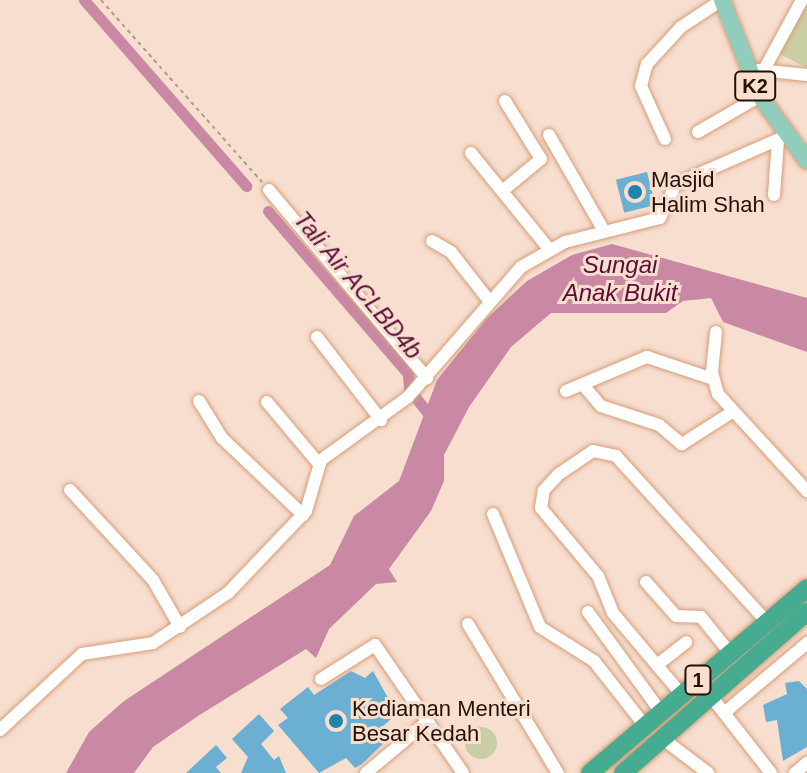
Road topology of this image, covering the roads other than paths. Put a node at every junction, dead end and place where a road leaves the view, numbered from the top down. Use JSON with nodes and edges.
{"nodes":[{"id":1,"x":802,"y":0,"type":"edge"},
{"id":2,"x":716,"y":1,"type":"edge"},
{"id":3,"x":766,"y":66,"type":"junction"},
{"id":4,"x":807,"y":75,"type":"edge"},
{"id":5,"x":750,"y":76,"type":"junction"},
{"id":6,"x":760,"y":96,"type":"junction"},
{"id":7,"x":505,"y":101,"type":"dead end"},
{"id":8,"x":698,"y":132,"type":"dead end"},
{"id":9,"x":549,"y":135,"type":"dead end"},
{"id":10,"x":782,"y":138,"type":"junction"},
{"id":11,"x":665,"y":139,"type":"dead end"},
{"id":12,"x":471,"y":153,"type":"dead end"},
{"id":13,"x":807,"y":161,"type":"edge"},
{"id":14,"x":506,"y":188,"type":"junction"},
{"id":15,"x":269,"y":190,"type":"road end"},
{"id":16,"x":774,"y":195,"type":"dead end"},
{"id":17,"x":604,"y":231,"type":"junction"},
{"id":18,"x":432,"y":241,"type":"dead end"},
{"id":19,"x":549,"y":249,"type":"junction"},
{"id":20,"x":490,"y":302,"type":"junction"},
{"id":21,"x":716,"y":332,"type":"dead end"},
{"id":22,"x":317,"y":337,"type":"dead end"},
{"id":23,"x":427,"y":378,"type":"junction"},
{"id":24,"x":713,"y":379,"type":"junction"},
{"id":25,"x":584,"y":386,"type":"junction"},
{"id":26,"x":566,"y":391,"type":"dead end"},
{"id":27,"x":199,"y":401,"type":"dead end"},
{"id":28,"x":267,"y":402,"type":"dead end"},
{"id":29,"x":732,"y":412,"type":"junction"},
{"id":30,"x":381,"y":420,"type":"junction"},
{"id":31,"x":319,"y":464,"type":"junction"},
{"id":32,"x":70,"y":490,"type":"dead end"},
{"id":33,"x":807,"y":491,"type":"edge"},
{"id":34,"x":493,"y":514,"type":"dead end"},
{"id":35,"x":303,"y":515,"type":"junction"},
{"id":36,"x":646,"y":582,"type":"dead end"},
{"id":37,"x":807,"y":588,"type":"edge"},
{"id":38,"x":588,"y":612,"type":"dead end"},
{"id":39,"x":807,"y":612,"type":"edge"},
{"id":40,"x":767,"y":622,"type":"junction"},
{"id":41,"x":468,"y":624,"type":"dead end"},
{"id":42,"x":180,"y":627,"type":"junction"},
{"id":43,"x":686,"y":642,"type":"dead end"},
{"id":44,"x":807,"y":643,"type":"edge"},
{"id":45,"x":730,"y":653,"type":"junction"},
{"id":46,"x":657,"y":665,"type":"junction"},
{"id":47,"x":321,"y":679,"type":"dead end"},
{"id":48,"x":682,"y":695,"type":"junction"},
{"id":49,"x":710,"y":695,"type":"junction"},
{"id":50,"x":661,"y":712,"type":"junction"},
{"id":51,"x":724,"y":713,"type":"junction"},
{"id":52,"x":428,"y":721,"type":"junction"},
{"id":53,"x":645,"y":726,"type":"junction"},
{"id":54,"x":0,"y":730,"type":"edge"},
{"id":55,"x":662,"y":738,"type":"junction"},
{"id":56,"x":807,"y":763,"type":"edge"},
{"id":57,"x":366,"y":773,"type":"edge"},
{"id":58,"x":463,"y":773,"type":"edge"},
{"id":59,"x":558,"y":773,"type":"edge"},
{"id":60,"x":590,"y":773,"type":"edge"},
{"id":61,"x":623,"y":773,"type":"edge"},
{"id":62,"x":708,"y":773,"type":"edge"},
{"id":63,"x":771,"y":773,"type":"edge"},
{"id":64,"x":795,"y":773,"type":"edge"}],
"edges":[{"from":1,"to":3,"type":"street"},
{"from":2,"to":5,"type":"main road","number":"K2"},
{"from":2,"to":11,"type":"street"},
{"from":3,"to":4,"type":"street"},
{"from":3,"to":5,"type":"street"},
{"from":5,"to":6,"type":"main road","number":"K2"},
{"from":6,"to":8,"type":"street"},
{"from":6,"to":10,"type":"main road","number":"K2"},
{"from":7,"to":14,"type":"street"},
{"from":9,"to":17,"type":"street"},
{"from":10,"to":13,"type":"main road","number":"K2"},
{"from":10,"to":16,"type":"street"},
{"from":10,"to":17,"type":"street"},
{"from":12,"to":14,"type":"street"},
{"from":14,"to":19,"type":"street"},
{"from":15,"to":23,"type":"street"},
{"from":17,"to":19,"type":"street"},
{"from":18,"to":20,"type":"street"},
{"from":19,"to":20,"type":"street"},
{"from":20,"to":23,"type":"street"},
{"from":21,"to":24,"type":"street"},
{"from":22,"to":30,"type":"street"},
{"from":23,"to":30,"type":"street"},
{"from":24,"to":25,"type":"street"},
{"from":24,"to":29,"type":"street"},
{"from":25,"to":26,"type":"street"},
{"from":25,"to":29,"type":"street"},
{"from":27,"to":35,"type":"street"},
{"from":28,"to":31,"type":"street"},
{"from":29,"to":33,"type":"street"},
{"from":30,"to":31,"type":"street"},
{"from":31,"to":35,"type":"street"},
{"from":32,"to":42,"type":"street"},
{"from":34,"to":53,"type":"street"},
{"from":35,"to":42,"type":"street"},
{"from":36,"to":45,"type":"street"},
{"from":37,"to":40,"type":"highway","number":"1"},
{"from":38,"to":50,"type":"street"},
{"from":39,"to":49,"type":"highway","number":"1"},
{"from":40,"to":45,"type":"highway","number":"1"},
{"from":40,"to":46,"type":"street"},
{"from":41,"to":59,"type":"street"},
{"from":42,"to":54,"type":"street"},
{"from":43,"to":46,"type":"street"},
{"from":44,"to":51,"type":"street"},
{"from":45,"to":48,"type":"highway","number":"1"},
{"from":46,"to":48,"type":"street"},
{"from":47,"to":52,"type":"street"},
{"from":48,"to":50,"type":"highway","number":"1"},
{"from":49,"to":51,"type":"street"},
{"from":49,"to":55,"type":"highway","number":"1"},
{"from":50,"to":53,"type":"highway","number":"1"},
{"from":51,"to":63,"type":"street"},
{"from":52,"to":57,"type":"street"},
{"from":52,"to":58,"type":"street"},
{"from":53,"to":60,"type":"highway","number":"1"},
{"from":55,"to":61,"type":"highway","number":"1"},
{"from":55,"to":62,"type":"street"},
{"from":56,"to":64,"type":"street"}]}
